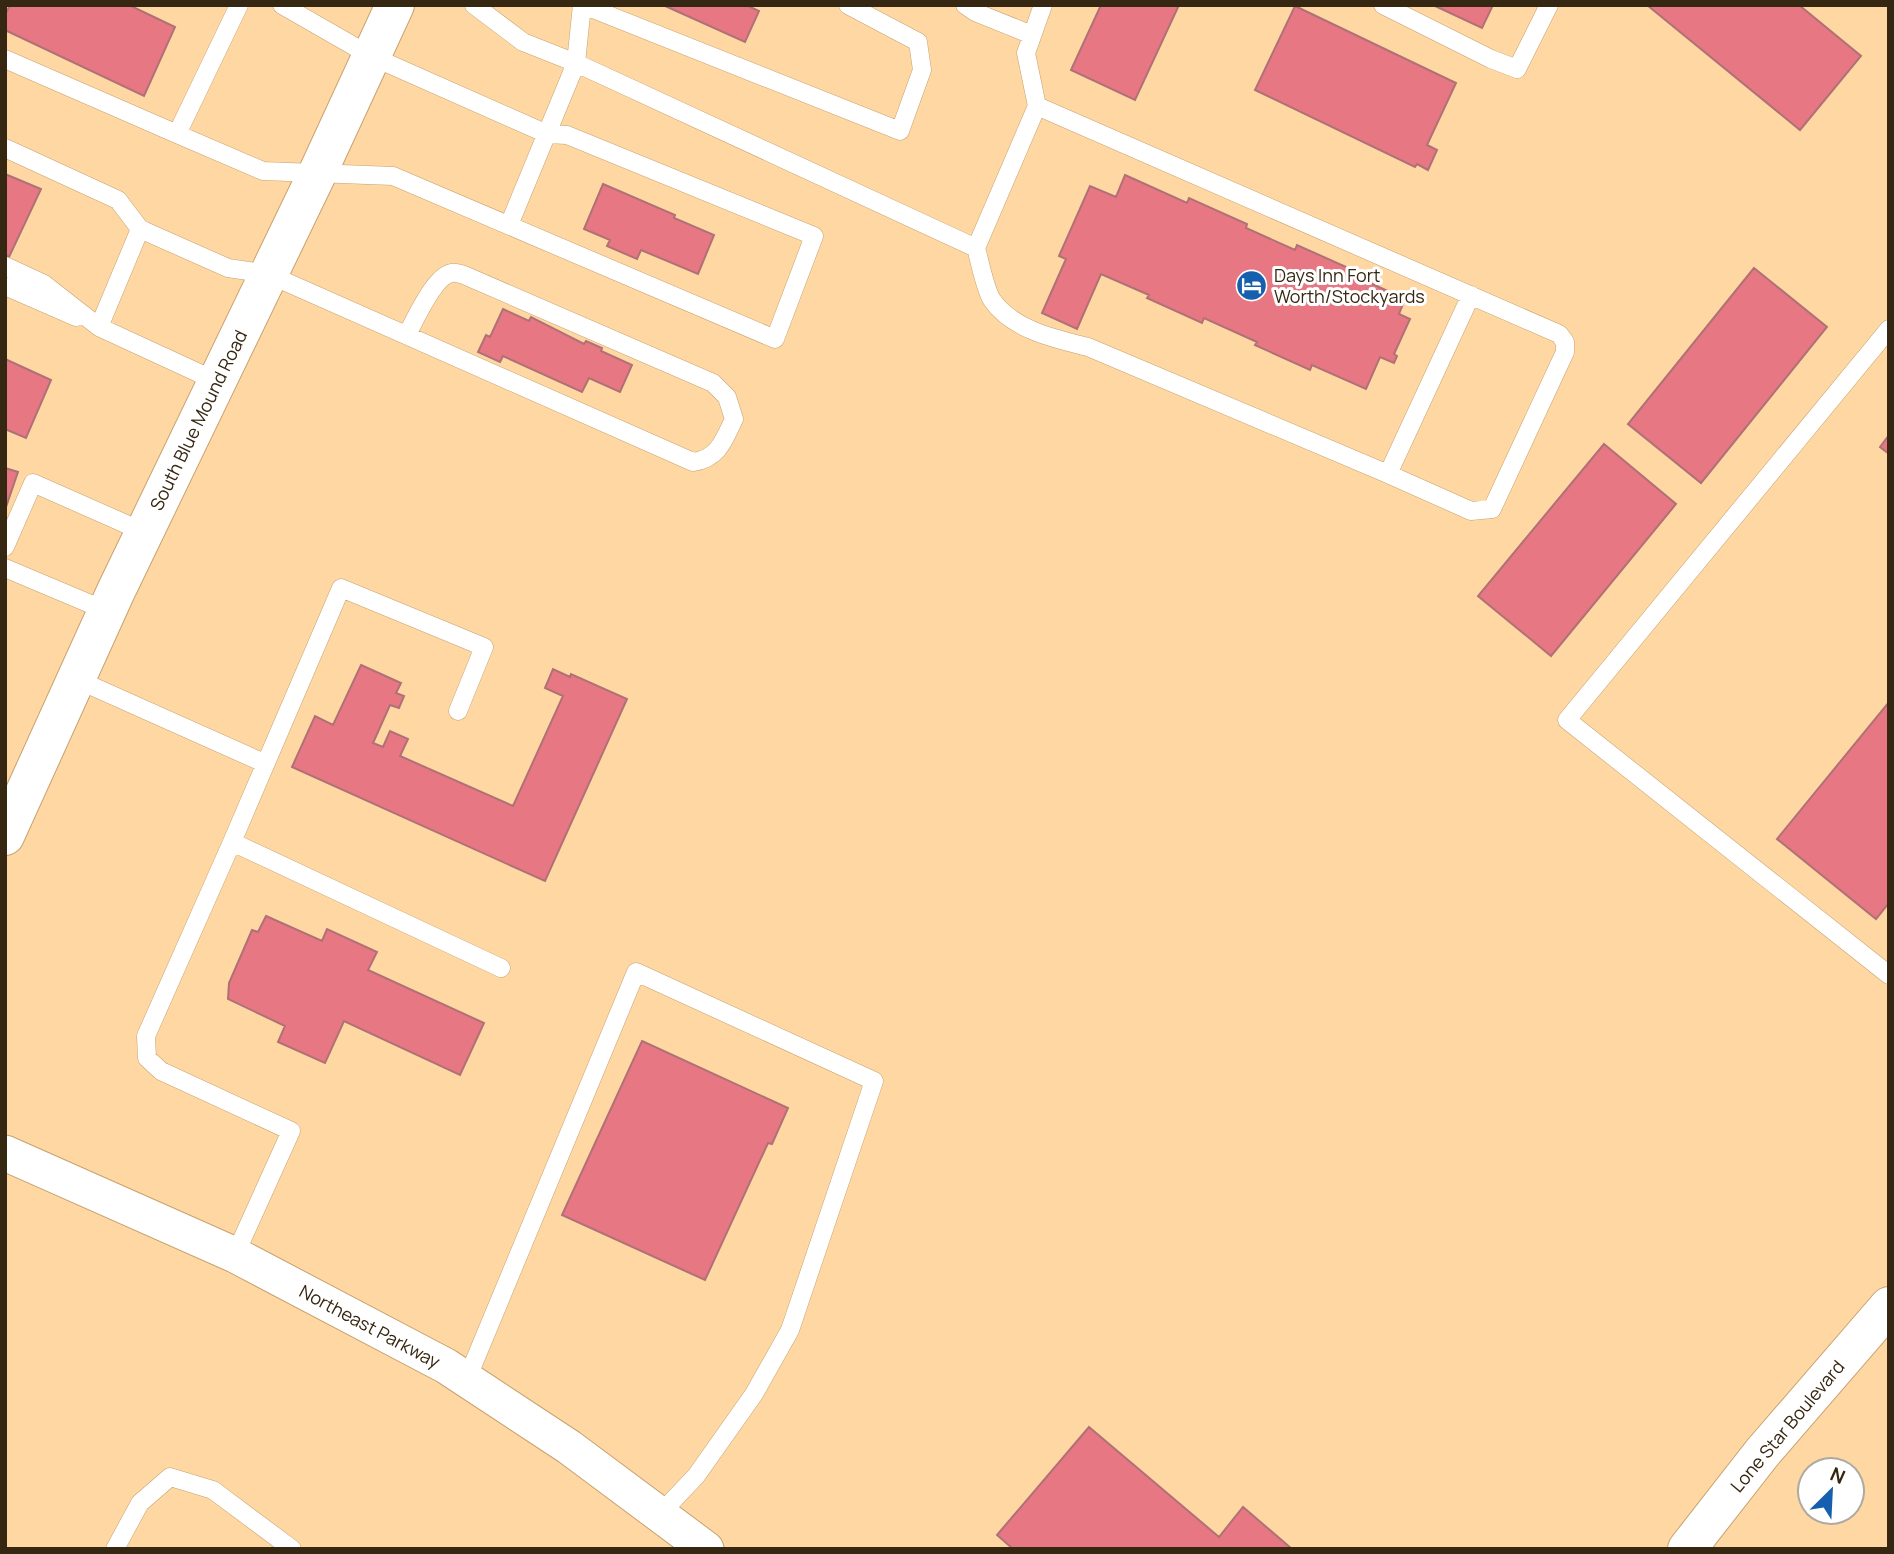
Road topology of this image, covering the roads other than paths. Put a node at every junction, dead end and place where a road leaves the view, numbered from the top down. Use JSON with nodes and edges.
{"nodes":[{"id":1,"x":239,"y":5,"type":"edge"},
{"id":2,"x":282,"y":5,"type":"edge"},
{"id":3,"x":395,"y":5,"type":"edge"},
{"id":4,"x":474,"y":5,"type":"edge"},
{"id":5,"x":583,"y":5,"type":"edge"},
{"id":6,"x":848,"y":5,"type":"edge"},
{"id":7,"x":965,"y":5,"type":"edge"},
{"id":8,"x":1043,"y":5,"type":"edge"},
{"id":9,"x":1383,"y":5,"type":"edge"},
{"id":10,"x":1549,"y":5,"type":"edge"},
{"id":11,"x":1032,"y":35,"type":"junction"},
{"id":12,"x":371,"y":56,"type":"junction"},
{"id":13,"x":5,"y":59,"type":"edge"},
{"id":14,"x":576,"y":62,"type":"junction"},
{"id":15,"x":1037,"y":106,"type":"junction"},
{"id":16,"x":177,"y":134,"type":"junction"},
{"id":17,"x":547,"y":134,"type":"junction"},
{"id":18,"x":5,"y":150,"type":"edge"},
{"id":19,"x":317,"y":174,"type":"junction"},
{"id":20,"x":509,"y":225,"type":"junction"},
{"id":21,"x":140,"y":229,"type":"junction"},
{"id":22,"x":976,"y":248,"type":"junction"},
{"id":23,"x":5,"y":266,"type":"edge"},
{"id":24,"x":268,"y":274,"type":"junction"},
{"id":25,"x":5,"y":286,"type":"edge"},
{"id":26,"x":1471,"y":295,"type":"junction"},
{"id":27,"x":99,"y":327,"type":"junction"},
{"id":28,"x":1889,"y":329,"type":"edge"},
{"id":29,"x":407,"y":335,"type":"junction"},
{"id":30,"x":216,"y":381,"type":"junction"},
{"id":31,"x":1388,"y":474,"type":"junction"},
{"id":32,"x":144,"y":532,"type":"junction"},
{"id":33,"x":5,"y":547,"type":"edge"},
{"id":34,"x":5,"y":568,"type":"edge"},
{"id":35,"x":107,"y":611,"type":"junction"},
{"id":36,"x":76,"y":679,"type":"junction"},
{"id":37,"x":458,"y":711,"type":"dead end"},
{"id":38,"x":264,"y":763,"type":"junction"},
{"id":39,"x":5,"y":836,"type":"edge"},
{"id":40,"x":232,"y":842,"type":"junction"},
{"id":41,"x":501,"y":968,"type":"dead end"},
{"id":42,"x":1889,"y":975,"type":"edge"},
{"id":43,"x":5,"y":1153,"type":"edge"},
{"id":44,"x":236,"y":1255,"type":"junction"},
{"id":45,"x":1889,"y":1306,"type":"edge"},
{"id":46,"x":467,"y":1379,"type":"junction"},
{"id":47,"x":660,"y":1514,"type":"junction"},
{"id":48,"x":115,"y":1549,"type":"edge"},
{"id":49,"x":292,"y":1549,"type":"edge"},
{"id":50,"x":706,"y":1549,"type":"edge"},
{"id":51,"x":1687,"y":1549,"type":"edge"}],
"edges":[{"from":1,"to":16,"type":"lane"},
{"from":2,"to":12,"type":"lane"},
{"from":3,"to":12,"type":"main road","name":"South Blue Mound Road"},
{"from":4,"to":14,"type":"lane"},
{"from":5,"to":6,"type":"lane"},
{"from":5,"to":14,"type":"lane"},
{"from":7,"to":11,"type":"lane"},
{"from":8,"to":11,"type":"lane"},
{"from":9,"to":10,"type":"lane"},
{"from":11,"to":15,"type":"lane"},
{"from":12,"to":17,"type":"lane"},
{"from":12,"to":19,"type":"main road","name":"South Blue Mound Road"},
{"from":13,"to":16,"type":"lane"},
{"from":14,"to":17,"type":"lane"},
{"from":14,"to":22,"type":"lane"},
{"from":15,"to":22,"type":"lane"},
{"from":15,"to":26,"type":"lane"},
{"from":16,"to":19,"type":"lane"},
{"from":17,"to":20,"type":"lane"},
{"from":17,"to":20,"type":"lane"},
{"from":18,"to":21,"type":"lane"},
{"from":19,"to":20,"type":"lane"},
{"from":19,"to":24,"type":"main road","name":"South Blue Mound Road"},
{"from":21,"to":24,"type":"lane"},
{"from":21,"to":27,"type":"lane"},
{"from":22,"to":31,"type":"lane"},
{"from":23,"to":27,"type":"lane"},
{"from":24,"to":29,"type":"lane"},
{"from":24,"to":30,"type":"main road","name":"South Blue Mound Road"},
{"from":25,"to":27,"type":"lane"},
{"from":26,"to":31,"type":"lane"},
{"from":26,"to":31,"type":"lane"},
{"from":27,"to":30,"type":"lane"},
{"from":28,"to":42,"type":"lane"},
{"from":29,"to":29,"type":"lane"},
{"from":30,"to":32,"type":"main road","name":"South Blue Mound Road"},
{"from":32,"to":33,"type":"lane"},
{"from":32,"to":35,"type":"main road","name":"South Blue Mound Road"},
{"from":34,"to":35,"type":"lane"},
{"from":35,"to":36,"type":"main road","name":"South Blue Mound Road"},
{"from":36,"to":38,"type":"lane"},
{"from":36,"to":39,"type":"main road","name":"South Blue Mound Road"},
{"from":37,"to":38,"type":"lane"},
{"from":38,"to":40,"type":"lane"},
{"from":40,"to":41,"type":"lane"},
{"from":40,"to":44,"type":"lane"},
{"from":43,"to":44,"type":"street","name":"Northeast Parkway"},
{"from":44,"to":46,"type":"street","name":"Northeast Parkway"},
{"from":45,"to":51,"type":"main road","name":"Lone Star Boulevard"},
{"from":46,"to":47,"type":"street","name":"Northeast Parkway"},
{"from":46,"to":47,"type":"lane"},
{"from":47,"to":50,"type":"street","name":"Northeast Parkway"},
{"from":48,"to":49,"type":"lane"}]}
